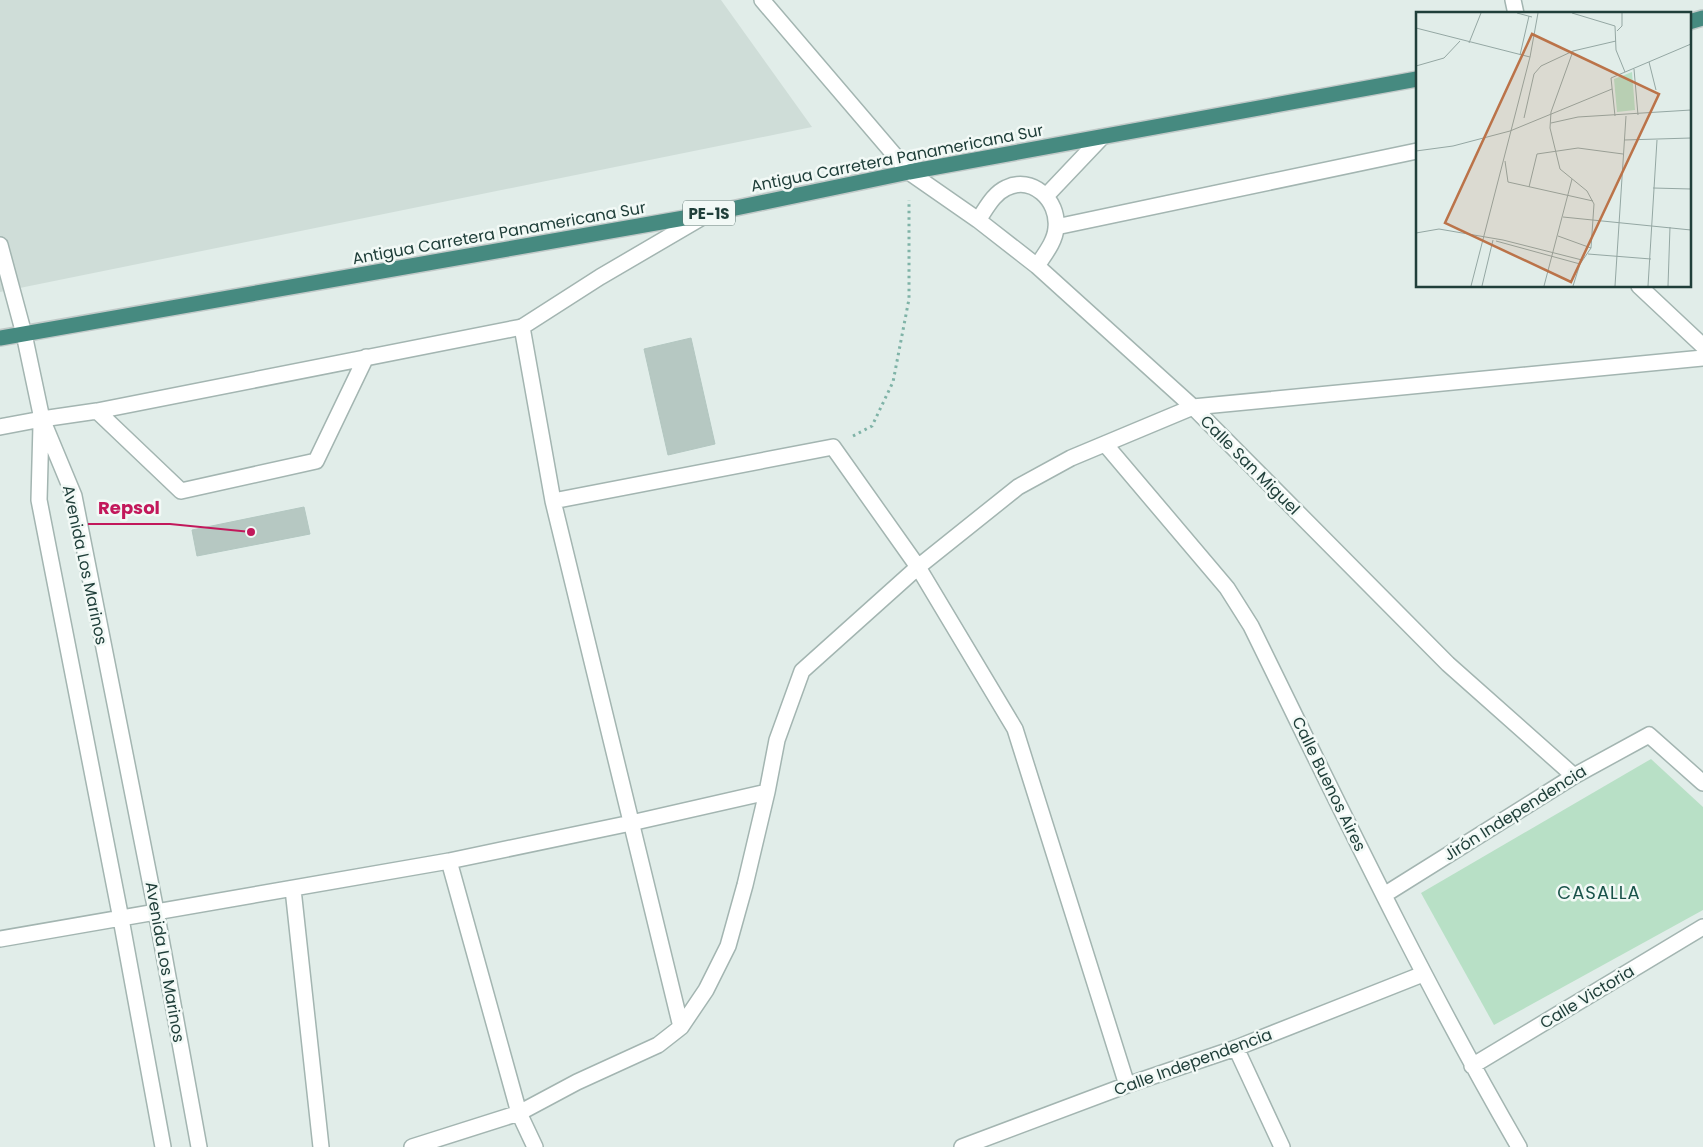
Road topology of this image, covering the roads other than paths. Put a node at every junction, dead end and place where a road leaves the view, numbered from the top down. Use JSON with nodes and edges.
{"nodes":[{"id":1,"x":762,"y":0,"type":"edge"},
{"id":2,"x":1703,"y":18,"type":"edge"},
{"id":3,"x":1690,"y":22,"type":"edge"},
{"id":4,"x":1416,"y":79,"type":"edge"},
{"id":5,"x":1102,"y":137,"type":"junction"},
{"id":6,"x":1416,"y":150,"type":"edge"},
{"id":7,"x":909,"y":172,"type":"junction"},
{"id":8,"x":1046,"y":196,"type":"junction"},
{"id":9,"x":707,"y":214,"type":"junction"},
{"id":10,"x":978,"y":220,"type":"junction"},
{"id":11,"x":1056,"y":227,"type":"junction"},
{"id":12,"x":0,"y":245,"type":"edge"},
{"id":13,"x":1037,"y":266,"type":"junction"},
{"id":14,"x":1641,"y":288,"type":"edge"},
{"id":15,"x":522,"y":326,"type":"junction"},
{"id":16,"x":24,"y":334,"type":"junction"},
{"id":17,"x":0,"y":338,"type":"edge"},
{"id":18,"x":1703,"y":346,"type":"edge"},
{"id":19,"x":366,"y":357,"type":"junction"},
{"id":20,"x":1703,"y":358,"type":"edge"},
{"id":21,"x":1193,"y":407,"type":"junction"},
{"id":22,"x":97,"y":411,"type":"junction"},
{"id":23,"x":42,"y":419,"type":"junction"},
{"id":24,"x":0,"y":427,"type":"edge"},
{"id":25,"x":1105,"y":444,"type":"junction"},
{"id":26,"x":554,"y":501,"type":"junction"},
{"id":27,"x":918,"y":567,"type":"junction"},
{"id":28,"x":1574,"y":776,"type":"junction"},
{"id":29,"x":1703,"y":783,"type":"edge"},
{"id":30,"x":767,"y":792,"type":"junction"},
{"id":31,"x":632,"y":823,"type":"junction"},
{"id":32,"x":449,"y":860,"type":"junction"},
{"id":33,"x":293,"y":889,"type":"junction"},
{"id":34,"x":1384,"y":895,"type":"junction"},
{"id":35,"x":156,"y":911,"type":"junction"},
{"id":36,"x":121,"y":919,"type":"junction"},
{"id":37,"x":1703,"y":927,"type":"edge"},
{"id":38,"x":0,"y":939,"type":"edge"},
{"id":39,"x":1423,"y":974,"type":"junction"},
{"id":40,"x":681,"y":1027,"type":"junction"},
{"id":41,"x":1236,"y":1048,"type":"junction"},
{"id":42,"x":1472,"y":1066,"type":"junction"},
{"id":43,"x":1127,"y":1085,"type":"junction"},
{"id":44,"x":519,"y":1113,"type":"junction"},
{"id":45,"x":163,"y":1147,"type":"edge"},
{"id":46,"x":199,"y":1147,"type":"edge"},
{"id":47,"x":321,"y":1147,"type":"edge"},
{"id":48,"x":412,"y":1147,"type":"edge"},
{"id":49,"x":535,"y":1147,"type":"edge"},
{"id":50,"x":962,"y":1147,"type":"edge"},
{"id":51,"x":1282,"y":1147,"type":"edge"},
{"id":52,"x":1519,"y":1147,"type":"edge"}],
"edges":[{"from":1,"to":7,"type":"street","name":"Calle San Miguel"},
{"from":2,"to":3,"type":"highway"},
{"from":4,"to":5,"type":"highway","name":"Antigua Carretera Panamericana Sur","number":"PE-1S"},
{"from":5,"to":7,"type":"highway","name":"Antigua Carretera Panamericana Sur","number":"PE-1S"},
{"from":5,"to":8,"type":"street"},
{"from":6,"to":11,"type":"street"},
{"from":7,"to":9,"type":"highway","name":"Antigua Carretera Panamericana Sur","number":"PE-1S"},
{"from":7,"to":10,"type":"street","name":"Calle San Miguel"},
{"from":8,"to":10,"type":"street"},
{"from":8,"to":11,"type":"street"},
{"from":9,"to":15,"type":"street"},
{"from":9,"to":16,"type":"highway","name":"Antigua Carretera Panamericana Sur","number":"PE-1S"},
{"from":10,"to":13,"type":"street","name":"Calle San Miguel"},
{"from":11,"to":13,"type":"street"},
{"from":12,"to":16,"type":"street"},
{"from":13,"to":21,"type":"street","name":"Calle San Miguel"},
{"from":14,"to":18,"type":"street"},
{"from":15,"to":19,"type":"street"},
{"from":15,"to":26,"type":"street"},
{"from":16,"to":17,"type":"highway","name":"Antigua Carretera Panamericana Sur","number":"PE-1S"},
{"from":16,"to":23,"type":"street"},
{"from":19,"to":22,"type":"street"},
{"from":19,"to":22,"type":"street"},
{"from":20,"to":21,"type":"street"},
{"from":21,"to":25,"type":"street"},
{"from":21,"to":28,"type":"street","name":"Calle San Miguel"},
{"from":22,"to":23,"type":"street"},
{"from":23,"to":24,"type":"street"},
{"from":23,"to":35,"type":"street","name":"Avenida Los Marinos"},
{"from":23,"to":36,"type":"street","name":"Avenida Los Marinos"},
{"from":25,"to":27,"type":"street"},
{"from":25,"to":34,"type":"street","name":"Calle Buenos Aires"},
{"from":26,"to":27,"type":"street"},
{"from":26,"to":31,"type":"street"},
{"from":27,"to":30,"type":"street"},
{"from":27,"to":43,"type":"street"},
{"from":28,"to":29,"type":"street","name":"Jirón Independencia"},
{"from":28,"to":34,"type":"street","name":"Jirón Independencia"},
{"from":30,"to":31,"type":"street"},
{"from":30,"to":40,"type":"street"},
{"from":31,"to":32,"type":"street"},
{"from":31,"to":40,"type":"street"},
{"from":32,"to":33,"type":"street"},
{"from":32,"to":44,"type":"street"},
{"from":33,"to":35,"type":"street"},
{"from":33,"to":47,"type":"street"},
{"from":34,"to":39,"type":"street","name":"Calle Buenos Aires"},
{"from":35,"to":36,"type":"street"},
{"from":35,"to":46,"type":"street","name":"Avenida Los Marinos"},
{"from":36,"to":38,"type":"street"},
{"from":36,"to":45,"type":"street","name":"Avenida Los Marinos"},
{"from":37,"to":42,"type":"street","name":"Calle Victoria"},
{"from":39,"to":41,"type":"street","name":"Calle Independencia"},
{"from":39,"to":42,"type":"street","name":"Calle Buenos Aires"},
{"from":40,"to":44,"type":"street"},
{"from":41,"to":43,"type":"street","name":"Calle Independencia"},
{"from":41,"to":51,"type":"street"},
{"from":42,"to":52,"type":"street","name":"Calle Buenos Aires"},
{"from":43,"to":50,"type":"street","name":"Calle Independencia"},
{"from":44,"to":48,"type":"street"},
{"from":44,"to":49,"type":"street"}]}
